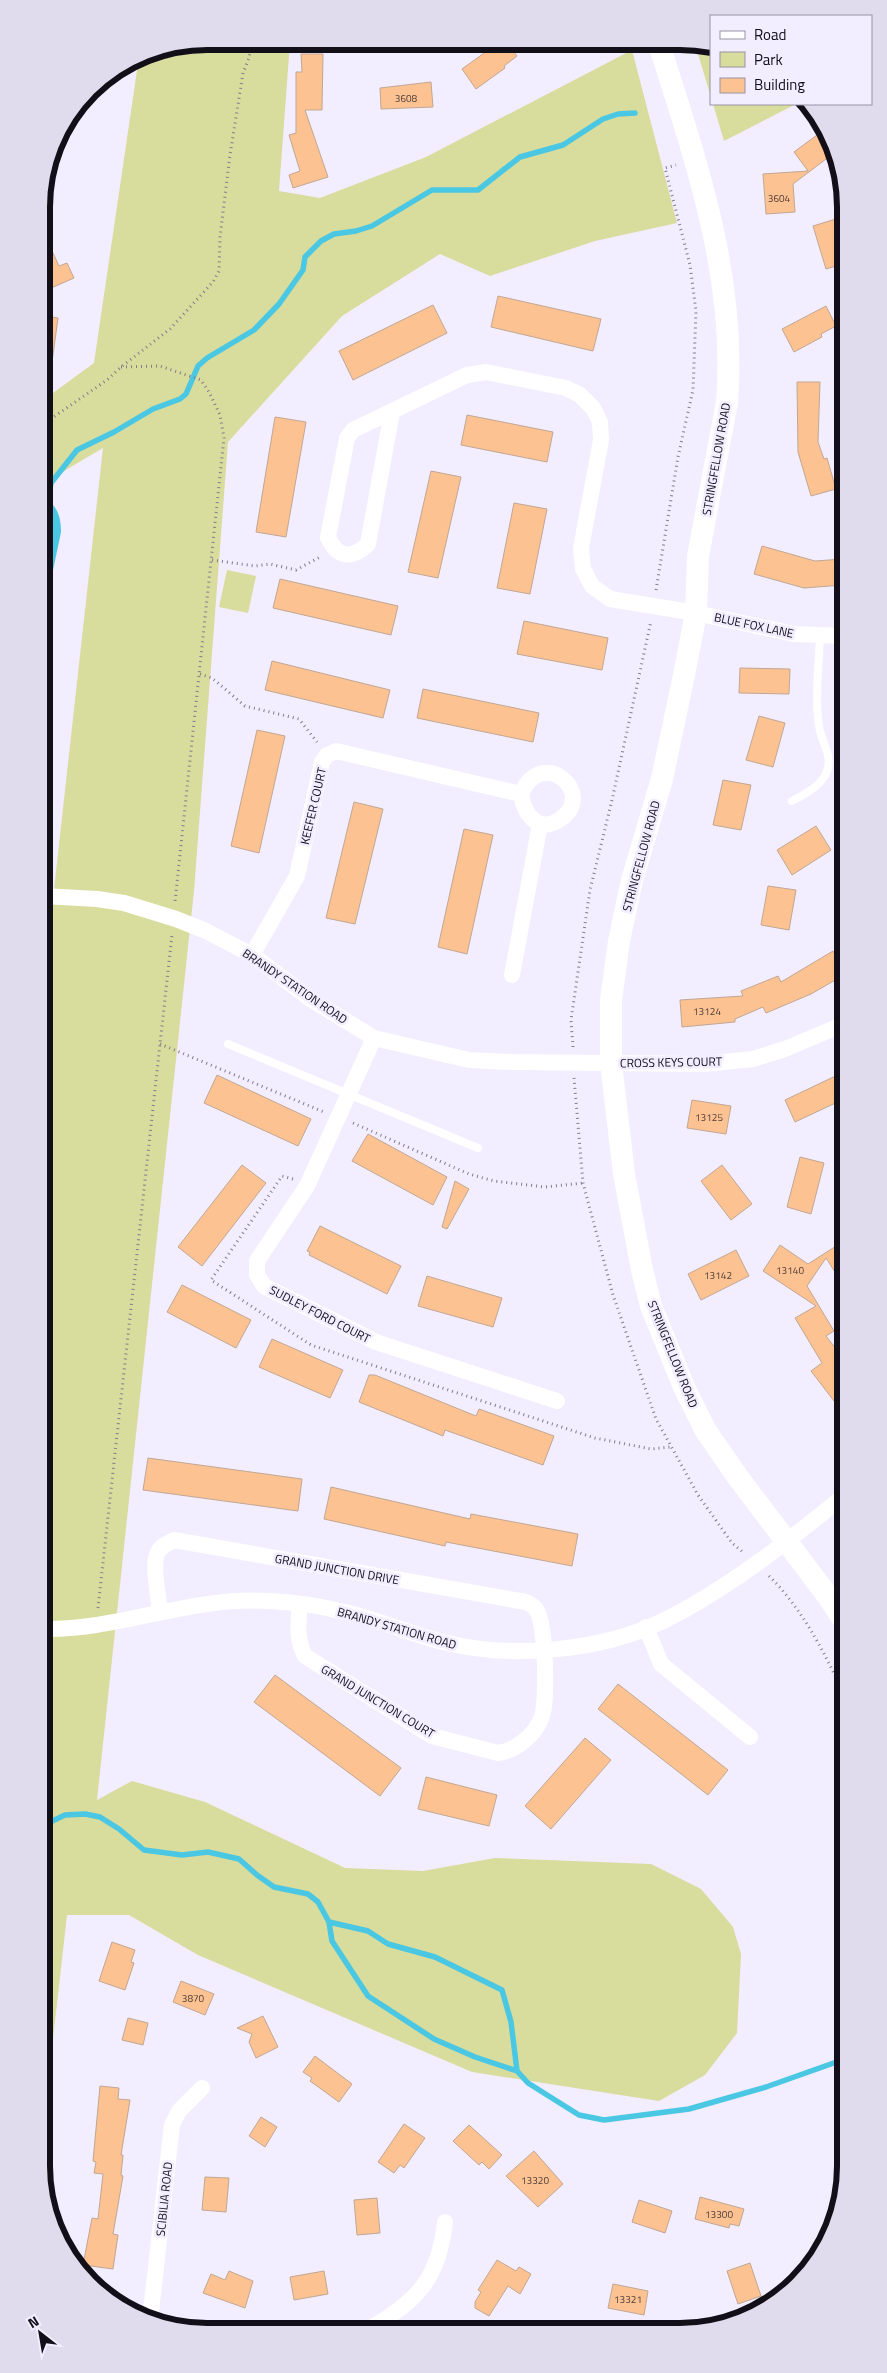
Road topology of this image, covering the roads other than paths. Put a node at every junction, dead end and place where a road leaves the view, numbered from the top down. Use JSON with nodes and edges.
{"nodes":[{"id":1,"x":660,"y":50,"type":"edge"},
{"id":2,"x":392,"y":412,"type":"junction"},
{"id":3,"x":696,"y":613,"type":"junction"},
{"id":4,"x":820,"y":635,"type":"junction"},
{"id":5,"x":837,"y":636,"type":"edge"},
{"id":6,"x":521,"y":794,"type":"junction"},
{"id":7,"x":792,"y":801,"type":"dead end"},
{"id":8,"x":540,"y":824,"type":"junction"},
{"id":9,"x":50,"y":896,"type":"edge"},
{"id":10,"x":252,"y":955,"type":"junction"},
{"id":11,"x":512,"y":975,"type":"dead end"},
{"id":12,"x":837,"y":1027,"type":"edge"},
{"id":13,"x":374,"y":1038,"type":"junction"},
{"id":14,"x":228,"y":1044,"type":"dead end"},
{"id":15,"x":611,"y":1062,"type":"junction"},
{"id":16,"x":348,"y":1093,"type":"junction"},
{"id":17,"x":478,"y":1148,"type":"dead end"},
{"id":18,"x":557,"y":1401,"type":"dead end"},
{"id":19,"x":837,"y":1501,"type":"edge"},
{"id":20,"x":786,"y":1541,"type":"junction"},
{"id":21,"x":300,"y":1604,"type":"junction"},
{"id":22,"x":837,"y":1609,"type":"edge"},
{"id":23,"x":160,"y":1612,"type":"junction"},
{"id":24,"x":646,"y":1627,"type":"junction"},
{"id":25,"x":50,"y":1629,"type":"edge"},
{"id":26,"x":544,"y":1651,"type":"junction"},
{"id":27,"x":750,"y":1737,"type":"dead end"},
{"id":28,"x":202,"y":2088,"type":"dead end"},
{"id":29,"x":445,"y":2222,"type":"dead end"},
{"id":30,"x":151,"y":2312,"type":"edge"},
{"id":31,"x":378,"y":2323,"type":"edge"}],
"edges":[{"from":1,"to":3,"type":"main road","name":"STRINGFELLOW ROAD"},
{"from":2,"to":2,"type":"street","name":"BLUE FOX LANE"},
{"from":2,"to":3,"type":"street","name":"BLUE FOX LANE"},
{"from":3,"to":4,"type":"street","name":"BLUE FOX LANE"},
{"from":3,"to":15,"type":"main road","name":"STRINGFELLOW ROAD"},
{"from":4,"to":5,"type":"street","name":"BLUE FOX LANE"},
{"from":4,"to":7,"type":"lane"},
{"from":6,"to":8,"type":"street"},
{"from":6,"to":8,"type":"street"},
{"from":6,"to":10,"type":"street","name":"KEEFER COURT"},
{"from":8,"to":11,"type":"street"},
{"from":9,"to":10,"type":"street","name":"BRANDY STATION ROAD"},
{"from":10,"to":13,"type":"street","name":"BRANDY STATION ROAD"},
{"from":12,"to":15,"type":"street","name":"CROSS KEYS COURT"},
{"from":13,"to":15,"type":"street","name":"BRANDY STATION ROAD"},
{"from":13,"to":16,"type":"street","name":"SUDLEY FORD COURT"},
{"from":14,"to":16,"type":"lane"},
{"from":15,"to":20,"type":"main road","name":"STRINGFELLOW ROAD"},
{"from":16,"to":17,"type":"lane"},
{"from":16,"to":18,"type":"street","name":"SUDLEY FORD COURT"},
{"from":19,"to":20,"type":"street","name":"BRANDY STATION ROAD"},
{"from":20,"to":22,"type":"main road","name":"STRINGFELLOW ROAD"},
{"from":20,"to":24,"type":"street","name":"BRANDY STATION ROAD"},
{"from":21,"to":23,"type":"street","name":"BRANDY STATION ROAD"},
{"from":21,"to":26,"type":"street","name":"BRANDY STATION ROAD"},
{"from":21,"to":26,"type":"street","name":"GRAND JUNCTION COURT"},
{"from":23,"to":25,"type":"street","name":"BRANDY STATION ROAD"},
{"from":23,"to":26,"type":"street","name":"GRAND JUNCTION DRIVE"},
{"from":24,"to":26,"type":"street","name":"BRANDY STATION ROAD"},
{"from":24,"to":27,"type":"street"},
{"from":28,"to":30,"type":"street","name":"SCIBILIA ROAD"},
{"from":29,"to":31,"type":"street"}]}
